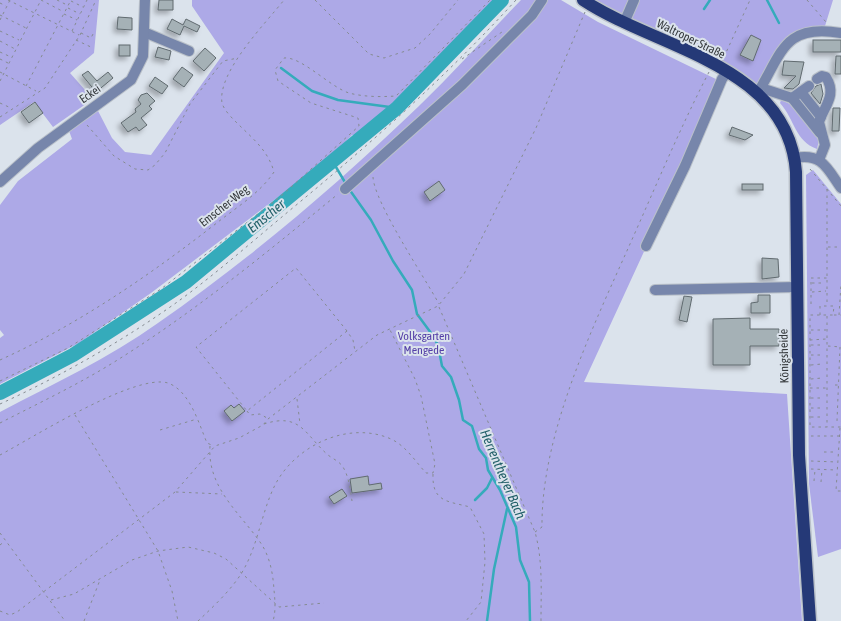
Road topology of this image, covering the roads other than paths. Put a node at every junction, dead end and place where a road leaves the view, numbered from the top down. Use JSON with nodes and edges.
{"nodes":[{"id":1,"x":145,"y":0,"type":"edge"},
{"id":2,"x":542,"y":0,"type":"edge"},
{"id":3,"x":634,"y":0,"type":"edge"},
{"id":4,"x":584,"y":6,"type":"edge"},
{"id":5,"x":624,"y":23,"type":"junction"},
{"id":6,"x":144,"y":32,"type":"junction"},
{"id":7,"x":841,"y":33,"type":"edge"},
{"id":8,"x":188,"y":51,"type":"dead end"},
{"id":9,"x":725,"y":66,"type":"junction"},
{"id":10,"x":803,"y":90,"type":"junction"},
{"id":11,"x":759,"y":91,"type":"junction"},
{"id":12,"x":820,"y":119,"type":"junction"},
{"id":13,"x":821,"y":134,"type":"junction"},
{"id":14,"x":791,"y":142,"type":"joint"},
{"id":15,"x":795,"y":158,"type":"junction"},
{"id":16,"x":819,"y":160,"type":"junction"},
{"id":17,"x":0,"y":182,"type":"edge"},
{"id":18,"x":349,"y":185,"type":"road end"},
{"id":19,"x":841,"y":188,"type":"edge"},
{"id":20,"x":646,"y":246,"type":"dead end"},
{"id":21,"x":797,"y":287,"type":"junction"},
{"id":22,"x":655,"y":290,"type":"dead end"},
{"id":23,"x":807,"y":570,"type":"junction"},
{"id":24,"x":810,"y":621,"type":"edge"},
{"id":25,"x":815,"y":621,"type":"edge"}],
"edges":[{"from":1,"to":6,"type":"street","name":"Eckei"},
{"from":2,"to":18,"type":"street"},
{"from":3,"to":5,"type":"street"},
{"from":4,"to":5,"type":"main road","name":"Waltroper Straße"},
{"from":5,"to":9,"type":"main road","name":"Waltroper Straße"},
{"from":6,"to":8,"type":"street"},
{"from":6,"to":17,"type":"street","name":"Eckei"},
{"from":7,"to":11,"type":"street"},
{"from":9,"to":11,"type":"main road","name":"Waltroper Straße"},
{"from":9,"to":20,"type":"street"},
{"from":10,"to":11,"type":"street"},
{"from":10,"to":12,"type":"street"},
{"from":10,"to":12,"type":"street"},
{"from":10,"to":13,"type":"street"},
{"from":11,"to":14,"type":"main road","name":"Waltroper Straße"},
{"from":12,"to":13,"type":"street"},
{"from":13,"to":16,"type":"street"},
{"from":14,"to":15,"type":"main road","name":"Königsheide"},
{"from":15,"to":16,"type":"street"},
{"from":15,"to":21,"type":"main road","name":"Königsheide"},
{"from":16,"to":19,"type":"street"},
{"from":21,"to":22,"type":"street"},
{"from":21,"to":23,"type":"main road","name":"Königsheide"},
{"from":23,"to":24,"type":"main road","name":"Königsheide"},
{"from":23,"to":25,"type":"main road","name":"Königsheide"}]}
